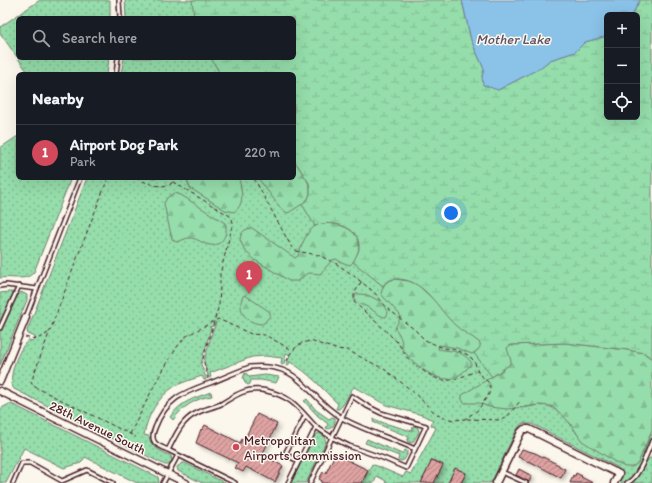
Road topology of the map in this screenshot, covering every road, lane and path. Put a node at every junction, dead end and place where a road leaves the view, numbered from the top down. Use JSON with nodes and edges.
{"nodes":[{"id":1,"x":119,"y":0,"type":"edge"},
{"id":2,"x":120,"y":16,"type":"edge"},
{"id":3,"x":118,"y":60,"type":"edge"},
{"id":4,"x":116,"y":72,"type":"edge"},
{"id":5,"x":79,"y":180,"type":"edge"},
{"id":6,"x":107,"y":180,"type":"edge"},
{"id":7,"x":142,"y":180,"type":"edge"},
{"id":8,"x":255,"y":180,"type":"edge"},
{"id":9,"x":173,"y":182,"type":"joint"},
{"id":10,"x":361,"y":281,"type":"junction"},
{"id":11,"x":0,"y":286,"type":"edge"},
{"id":12,"x":20,"y":286,"type":"junction"},
{"id":13,"x":37,"y":289,"type":"junction"},
{"id":14,"x":26,"y":317,"type":"joint"},
{"id":15,"x":213,"y":321,"type":"junction"},
{"id":16,"x":0,"y":328,"type":"edge"},
{"id":17,"x":50,"y":331,"type":"junction"},
{"id":18,"x":19,"y":335,"type":"junction"},
{"id":19,"x":292,"y":350,"type":"junction"},
{"id":20,"x":283,"y":370,"type":"junction"},
{"id":21,"x":478,"y":370,"type":"junction"},
{"id":22,"x":0,"y":380,"type":"edge"},
{"id":23,"x":209,"y":384,"type":"junction"},
{"id":24,"x":0,"y":391,"type":"edge"},
{"id":25,"x":521,"y":400,"type":"dead end"},
{"id":26,"x":305,"y":416,"type":"junction"},
{"id":27,"x":341,"y":417,"type":"junction"},
{"id":28,"x":465,"y":419,"type":"junction"},
{"id":29,"x":316,"y":427,"type":"junction"},
{"id":30,"x":130,"y":434,"type":"junction"},
{"id":31,"x":136,"y":437,"type":"dead end"},
{"id":32,"x":331,"y":437,"type":"junction"},
{"id":33,"x":652,"y":441,"type":"edge"},
{"id":34,"x":415,"y":449,"type":"junction"},
{"id":35,"x":168,"y":450,"type":"junction"},
{"id":36,"x":178,"y":455,"type":"junction"},
{"id":37,"x":298,"y":461,"type":"junction"},
{"id":38,"x":502,"y":472,"type":"junction"},
{"id":39,"x":168,"y":474,"type":"junction"},
{"id":40,"x":63,"y":482,"type":"edge"},
{"id":41,"x":12,"y":483,"type":"edge"},
{"id":42,"x":66,"y":483,"type":"edge"},
{"id":43,"x":113,"y":483,"type":"edge"},
{"id":44,"x":164,"y":483,"type":"edge"},
{"id":45,"x":186,"y":483,"type":"edge"},
{"id":46,"x":235,"y":483,"type":"edge"},
{"id":47,"x":288,"y":483,"type":"edge"},
{"id":48,"x":310,"y":483,"type":"edge"},
{"id":49,"x":496,"y":483,"type":"edge"},
{"id":50,"x":526,"y":483,"type":"edge"},
{"id":51,"x":614,"y":483,"type":"edge"},
{"id":52,"x":627,"y":483,"type":"edge"}],
"edges":[{"from":1,"to":2,"type":"lane"},
{"from":3,"to":4,"type":"lane"},
{"from":5,"to":13,"type":"lane"},
{"from":6,"to":17,"type":"path"},
{"from":7,"to":9,"type":"path"},
{"from":8,"to":10,"type":"path"},
{"from":9,"to":15,"type":"path"},
{"from":10,"to":21,"type":"path"},
{"from":10,"to":21,"type":"path"},
{"from":11,"to":12,"type":"lane"},
{"from":12,"to":13,"type":"lane"},
{"from":12,"to":16,"type":"lane"},
{"from":13,"to":14,"type":"lane"},
{"from":14,"to":18,"type":"street"},
{"from":15,"to":19,"type":"path"},
{"from":15,"to":23,"type":"path"},
{"from":15,"to":30,"type":"path"},
{"from":17,"to":18,"type":"path"},
{"from":17,"to":30,"type":"path"},
{"from":18,"to":22,"type":"street"},
{"from":19,"to":20,"type":"path"},
{"from":19,"to":28,"type":"path"},
{"from":20,"to":23,"type":"lane"},
{"from":20,"to":27,"type":"lane"},
{"from":21,"to":28,"type":"path"},
{"from":23,"to":35,"type":"lane"},
{"from":24,"to":39,"type":"street","name":"28th Avenue South"},
{"from":25,"to":28,"type":"path"},
{"from":26,"to":29,"type":"lane"},
{"from":26,"to":35,"type":"lane"},
{"from":26,"to":37,"type":"lane"},
{"from":27,"to":32,"type":"lane"},
{"from":27,"to":34,"type":"lane"},
{"from":27,"to":34,"type":"lane"},
{"from":29,"to":32,"type":"lane"},
{"from":29,"to":37,"type":"lane"},
{"from":30,"to":31,"type":"path"},
{"from":32,"to":34,"type":"lane"},
{"from":32,"to":48,"type":"lane"},
{"from":33,"to":52,"type":"lane"},
{"from":35,"to":36,"type":"lane"},
{"from":36,"to":39,"type":"lane"},
{"from":36,"to":46,"type":"lane"},
{"from":37,"to":47,"type":"lane"},
{"from":38,"to":49,"type":"street"},
{"from":38,"to":50,"type":"lane"},
{"from":38,"to":51,"type":"street"},
{"from":39,"to":44,"type":"lane"},
{"from":39,"to":45,"type":"street","name":"28th Avenue South"},
{"from":40,"to":41,"type":"lane"},
{"from":40,"to":42,"type":"lane"},
{"from":40,"to":43,"type":"lane"}]}
